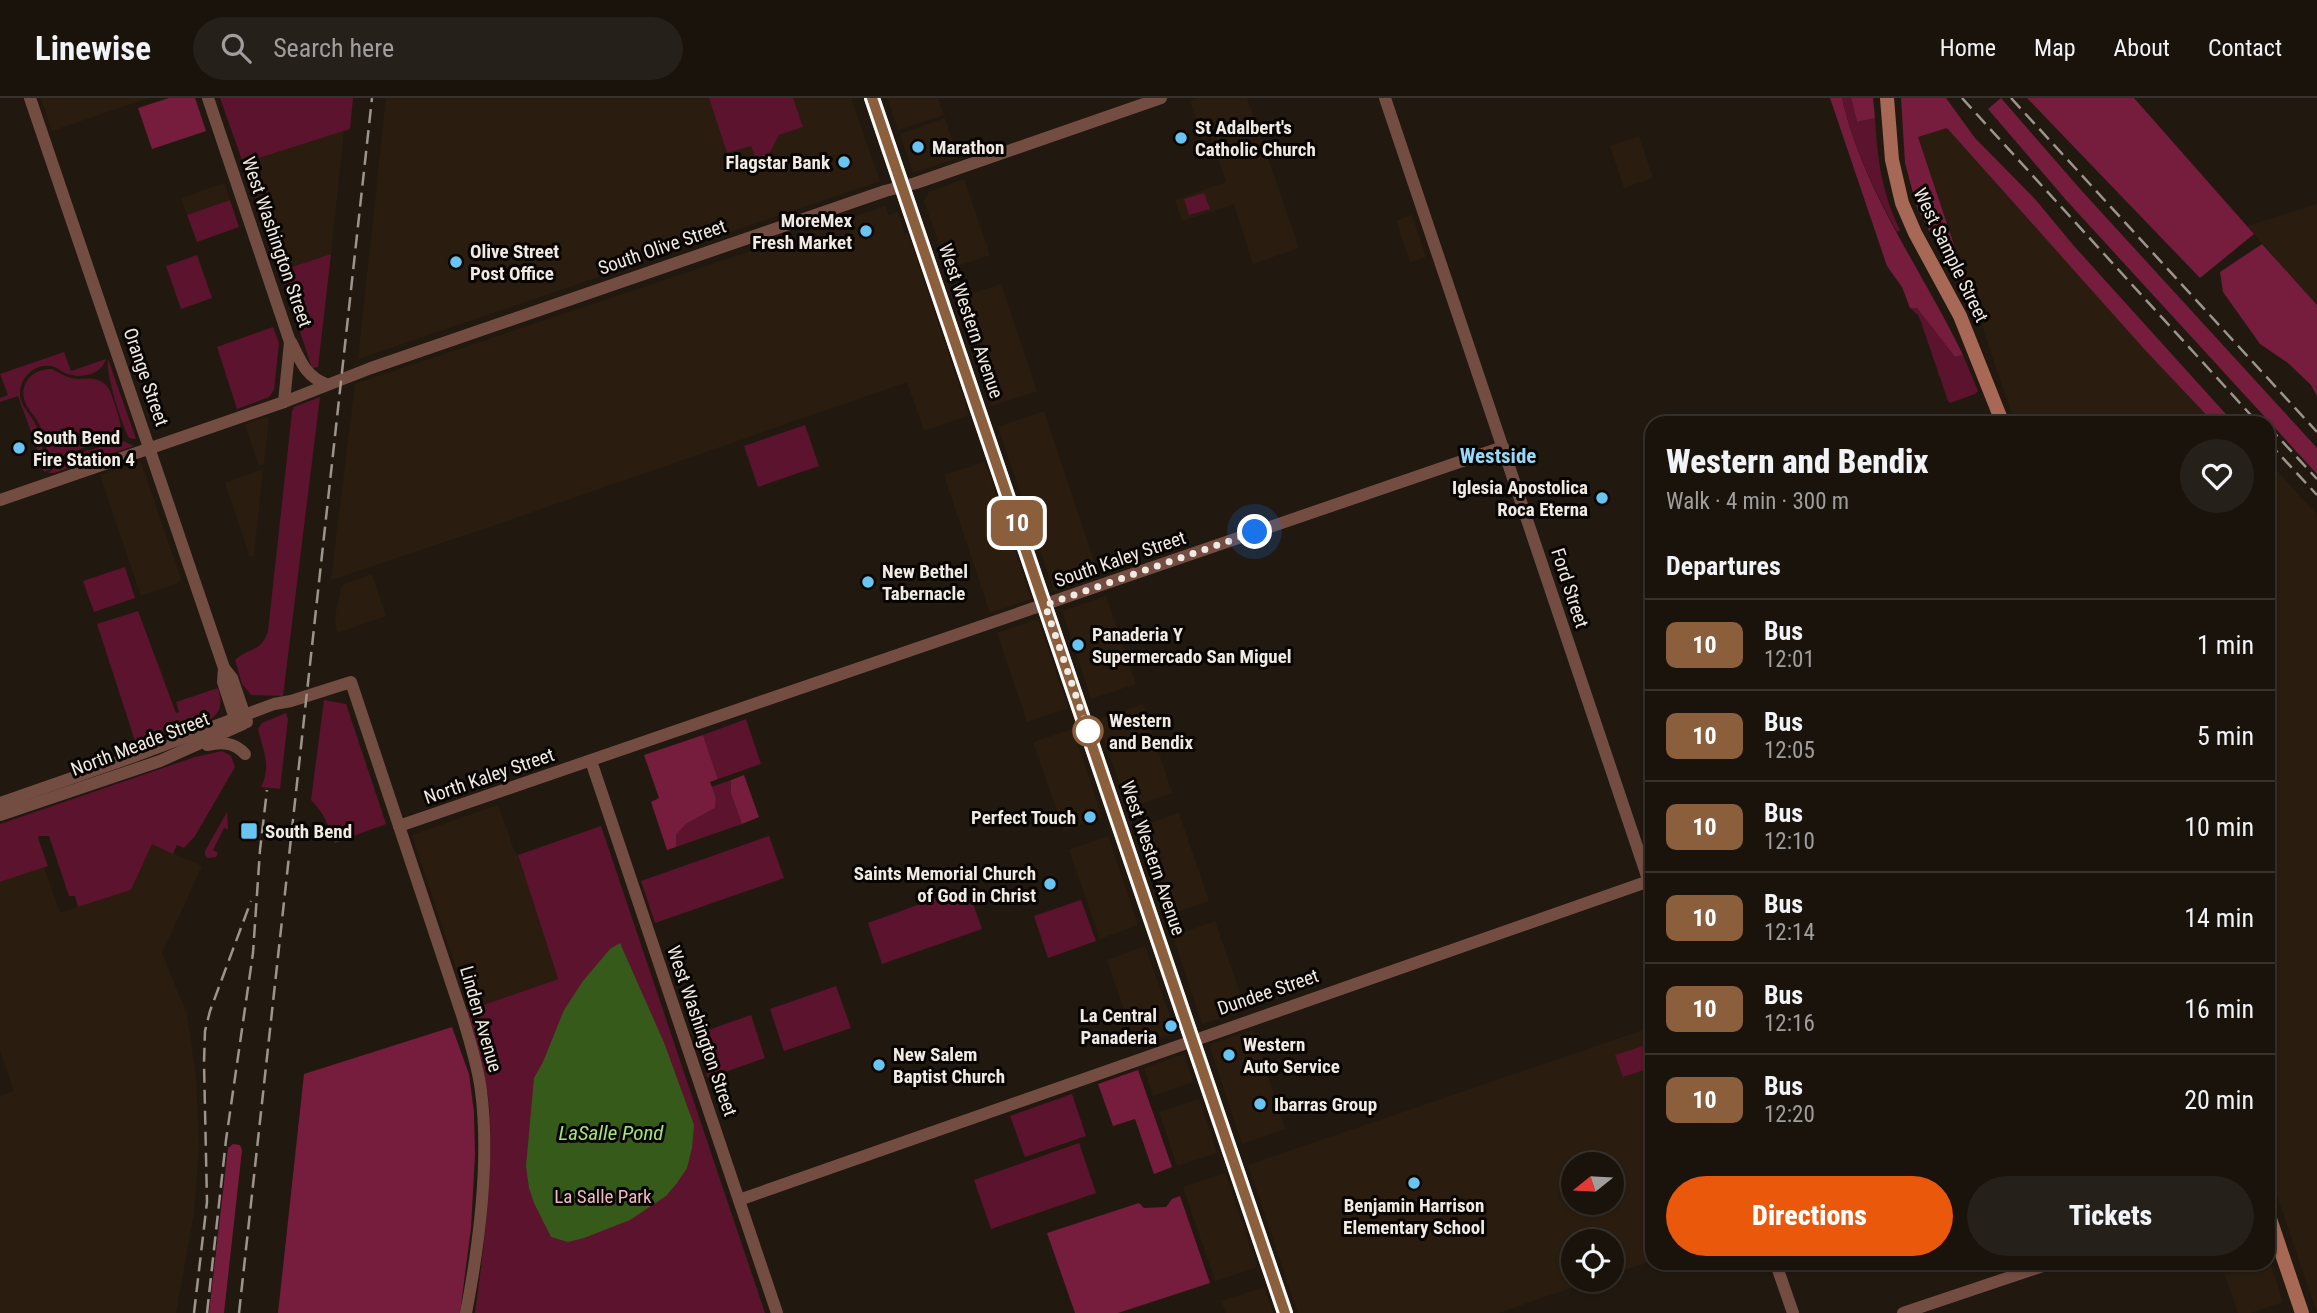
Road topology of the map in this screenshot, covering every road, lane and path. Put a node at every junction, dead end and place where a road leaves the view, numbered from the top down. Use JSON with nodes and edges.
{"nodes":[{"id":1,"x":30,"y":98,"type":"edge"},
{"id":2,"x":208,"y":98,"type":"edge"},
{"id":3,"x":872,"y":98,"type":"edge"},
{"id":4,"x":1161,"y":98,"type":"edge"},
{"id":5,"x":1385,"y":98,"type":"edge"},
{"id":6,"x":1887,"y":98,"type":"edge"},
{"id":7,"x":903,"y":187,"type":"junction"},
{"id":8,"x":290,"y":342,"type":"junction"},
{"id":9,"x":331,"y":383,"type":"junction"},
{"id":10,"x":284,"y":402,"type":"junction"},
{"id":11,"x":2000,"y":416,"type":"edge"},
{"id":12,"x":1503,"y":447,"type":"junction"},
{"id":13,"x":150,"y":448,"type":"junction"},
{"id":14,"x":0,"y":500,"type":"edge"},
{"id":15,"x":1045,"y":605,"type":"junction"},
{"id":16,"x":223,"y":668,"type":"junction"},
{"id":17,"x":351,"y":682,"type":"joint"},
{"id":18,"x":235,"y":687,"type":"junction"},
{"id":19,"x":290,"y":701,"type":"junction"},
{"id":20,"x":274,"y":704,"type":"junction"},
{"id":21,"x":241,"y":720,"type":"junction"},
{"id":22,"x":190,"y":748,"type":"junction"},
{"id":23,"x":245,"y":754,"type":"dead end"},
{"id":24,"x":591,"y":761,"type":"junction"},
{"id":25,"x":0,"y":803,"type":"edge"},
{"id":26,"x":0,"y":815,"type":"edge"},
{"id":27,"x":399,"y":827,"type":"junction"},
{"id":28,"x":1645,"y":866,"type":"edge"},
{"id":29,"x":1645,"y":886,"type":"edge"},
{"id":30,"x":1192,"y":1039,"type":"junction"},
{"id":31,"x":739,"y":1200,"type":"junction"},
{"id":32,"x":2275,"y":1234,"type":"edge"},
{"id":33,"x":1778,"y":1270,"type":"edge"},
{"id":34,"x":2031,"y":1270,"type":"edge"},
{"id":35,"x":466,"y":1313,"type":"edge"},
{"id":36,"x":777,"y":1313,"type":"edge"},
{"id":37,"x":1285,"y":1313,"type":"edge"},
{"id":38,"x":1793,"y":1313,"type":"edge"},
{"id":39,"x":1903,"y":1313,"type":"edge"},
{"id":40,"x":2302,"y":1313,"type":"edge"}],
"edges":[{"from":1,"to":13,"type":"street","name":"Orange Street"},
{"from":2,"to":8,"type":"street","name":"West Washington Street"},
{"from":3,"to":7,"type":"main road","name":"West Western Avenue"},
{"from":4,"to":7,"type":"street","name":"South Olive Street"},
{"from":5,"to":12,"type":"street","name":"Ford Street"},
{"from":6,"to":11,"type":"main road","name":"West Sample Street"},
{"from":7,"to":9,"type":"street","name":"South Olive Street"},
{"from":7,"to":15,"type":"main road","name":"West Western Avenue"},
{"from":8,"to":9,"type":"street"},
{"from":8,"to":10,"type":"street","name":"West Washington Street"},
{"from":9,"to":10,"type":"street","name":"South Olive Street"},
{"from":10,"to":13,"type":"street","name":"South Olive Street"},
{"from":12,"to":15,"type":"street","name":"South Kaley Street"},
{"from":12,"to":28,"type":"street","name":"Ford Street"},
{"from":13,"to":14,"type":"street","name":"South Olive Street"},
{"from":13,"to":16,"type":"street","name":"Orange Street"},
{"from":15,"to":24,"type":"street","name":"South Kaley Street"},
{"from":15,"to":30,"type":"main road","name":"West Western Avenue"},
{"from":16,"to":18,"type":"street","name":"Orange Street"},
{"from":16,"to":21,"type":"street","name":"Orange Street"},
{"from":17,"to":19,"type":"street","name":"North Meade Street"},
{"from":17,"to":27,"type":"street","name":"Linden Avenue"},
{"from":18,"to":20,"type":"street"},
{"from":18,"to":21,"type":"street","name":"Orange Street"},
{"from":19,"to":20,"type":"street","name":"North Meade Street"},
{"from":19,"to":21,"type":"street","name":"North Meade Street"},
{"from":20,"to":21,"type":"street","name":"North Meade Street"},
{"from":21,"to":22,"type":"street","name":"North Meade Street"},
{"from":21,"to":25,"type":"street","name":"North Meade Street"},
{"from":22,"to":23,"type":"street"},
{"from":22,"to":26,"type":"street","name":"North Meade Street"},
{"from":24,"to":27,"type":"street","name":"North Kaley Street"},
{"from":24,"to":31,"type":"street","name":"West Washington Street"},
{"from":27,"to":35,"type":"street","name":"Linden Avenue"},
{"from":29,"to":30,"type":"street","name":"Dundee Street"},
{"from":30,"to":31,"type":"street","name":"Dundee Street"},
{"from":30,"to":37,"type":"main road","name":"West Western Avenue"},
{"from":31,"to":36,"type":"street","name":"West Washington Street"},
{"from":32,"to":40,"type":"main road"},
{"from":33,"to":38,"type":"street"},
{"from":34,"to":39,"type":"street"}]}
